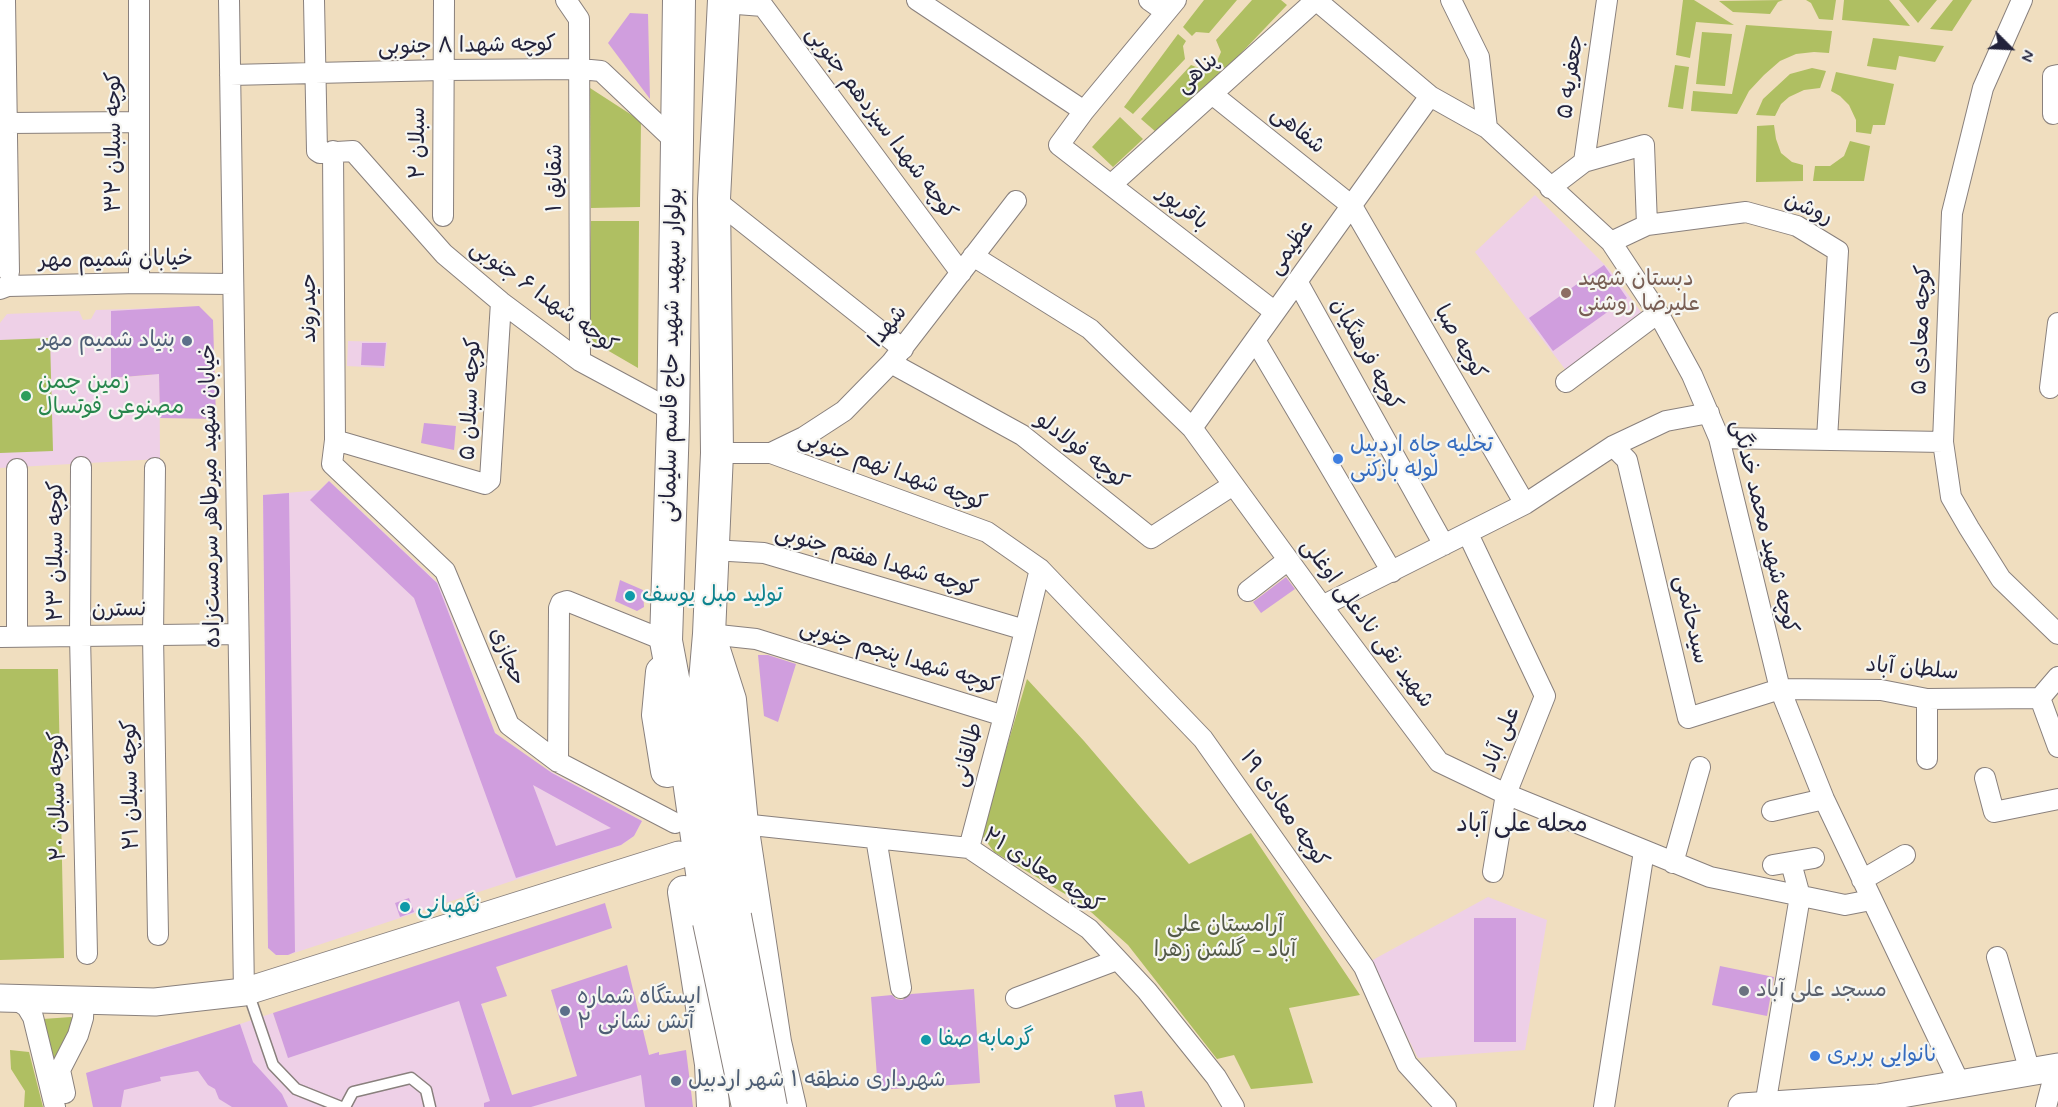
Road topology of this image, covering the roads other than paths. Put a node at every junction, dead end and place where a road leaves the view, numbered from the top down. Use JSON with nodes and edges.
{"nodes":[{"id":1,"x":5,"y":0,"type":"edge"},
{"id":2,"x":139,"y":0,"type":"edge"},
{"id":3,"x":230,"y":0,"type":"edge"},
{"id":4,"x":314,"y":0,"type":"edge"},
{"id":5,"x":444,"y":0,"type":"edge"},
{"id":6,"x":566,"y":0,"type":"edge"},
{"id":7,"x":679,"y":0,"type":"edge"},
{"id":8,"x":917,"y":0,"type":"edge"},
{"id":9,"x":1149,"y":0,"type":"edge"},
{"id":10,"x":1316,"y":0,"type":"edge"},
{"id":11,"x":1450,"y":0,"type":"edge"},
{"id":12,"x":1607,"y":0,"type":"edge"},
{"id":13,"x":2022,"y":0,"type":"edge"},
{"id":14,"x":724,"y":2,"type":"edge"},
{"id":15,"x":1171,"y":6,"type":"edge"},
{"id":16,"x":580,"y":69,"type":"junction"},
{"id":17,"x":443,"y":70,"type":"junction"},
{"id":18,"x":315,"y":74,"type":"junction"},
{"id":19,"x":230,"y":75,"type":"junction"},
{"id":20,"x":2058,"y":75,"type":"edge"},
{"id":21,"x":1212,"y":94,"type":"junction"},
{"id":22,"x":1430,"y":96,"type":"junction"},
{"id":23,"x":1084,"y":111,"type":"junction"},
{"id":24,"x":2053,"y":114,"type":"dead end"},
{"id":25,"x":139,"y":122,"type":"junction"},
{"id":26,"x":8,"y":123,"type":"junction"},
{"id":27,"x":1487,"y":128,"type":"junction"},
{"id":28,"x":676,"y":142,"type":"junction"},
{"id":29,"x":325,"y":151,"type":"junction"},
{"id":30,"x":1584,"y":162,"type":"junction"},
{"id":31,"x":1112,"y":184,"type":"junction"},
{"id":32,"x":1550,"y":188,"type":"junction"},
{"id":33,"x":714,"y":199,"type":"junction"},
{"id":34,"x":1016,"y":201,"type":"dead end"},
{"id":35,"x":1352,"y":206,"type":"junction"},
{"id":36,"x":443,"y":216,"type":"dead end"},
{"id":37,"x":1647,"y":225,"type":"junction"},
{"id":38,"x":1611,"y":242,"type":"junction"},
{"id":39,"x":973,"y":256,"type":"junction"},
{"id":40,"x":961,"y":273,"type":"junction"},
{"id":41,"x":4,"y":280,"type":"edge"},
{"id":42,"x":1297,"y":281,"type":"junction"},
{"id":43,"x":139,"y":283,"type":"junction"},
{"id":44,"x":232,"y":284,"type":"junction"},
{"id":45,"x":501,"y":303,"type":"junction"},
{"id":46,"x":1275,"y":312,"type":"junction"},
{"id":47,"x":1658,"y":313,"type":"junction"},
{"id":48,"x":2058,"y":323,"type":"edge"},
{"id":49,"x":1255,"y":340,"type":"junction"},
{"id":50,"x":897,"y":356,"type":"junction"},
{"id":51,"x":580,"y":361,"type":"junction"},
{"id":52,"x":1566,"y":382,"type":"dead end"},
{"id":53,"x":2050,"y":388,"type":"dead end"},
{"id":54,"x":673,"y":411,"type":"junction"},
{"id":55,"x":1708,"y":413,"type":"junction"},
{"id":56,"x":1192,"y":428,"type":"junction"},
{"id":57,"x":1719,"y":438,"type":"junction"},
{"id":58,"x":1827,"y":439,"type":"junction"},
{"id":59,"x":335,"y":440,"type":"junction"},
{"id":60,"x":1943,"y":442,"type":"junction"},
{"id":61,"x":1612,"y":446,"type":"junction"},
{"id":62,"x":717,"y":453,"type":"junction"},
{"id":63,"x":771,"y":453,"type":"junction"},
{"id":64,"x":332,"y":464,"type":"joint"},
{"id":65,"x":81,"y":467,"type":"dead end"},
{"id":66,"x":155,"y":468,"type":"dead end"},
{"id":67,"x":17,"y":470,"type":"dead end"},
{"id":68,"x":1233,"y":485,"type":"junction"},
{"id":69,"x":1525,"y":504,"type":"junction"},
{"id":70,"x":1468,"y":534,"type":"junction"},
{"id":71,"x":1444,"y":545,"type":"junction"},
{"id":72,"x":712,"y":550,"type":"junction"},
{"id":73,"x":1288,"y":560,"type":"junction"},
{"id":74,"x":1040,"y":569,"type":"junction"},
{"id":75,"x":1392,"y":572,"type":"junction"},
{"id":76,"x":1248,"y":591,"type":"dead end"},
{"id":77,"x":1322,"y":606,"type":"junction"},
{"id":78,"x":1024,"y":630,"type":"junction"},
{"id":79,"x":238,"y":634,"type":"junction"},
{"id":80,"x":709,"y":634,"type":"junction"},
{"id":81,"x":2058,"y":634,"type":"edge"},
{"id":82,"x":153,"y":635,"type":"junction"},
{"id":83,"x":80,"y":636,"type":"junction"},
{"id":84,"x":8,"y":637,"type":"edge"},
{"id":85,"x":666,"y":641,"type":"junction"},
{"id":86,"x":2058,"y":677,"type":"edge"},
{"id":87,"x":1780,"y":689,"type":"junction"},
{"id":88,"x":2040,"y":698,"type":"junction"},
{"id":89,"x":1927,"y":699,"type":"junction"},
{"id":90,"x":691,"y":707,"type":"junction"},
{"id":91,"x":1004,"y":716,"type":"junction"},
{"id":92,"x":2058,"y":747,"type":"edge"},
{"id":93,"x":1927,"y":759,"type":"dead end"},
{"id":94,"x":558,"y":762,"type":"junction"},
{"id":95,"x":1700,"y":767,"type":"dead end"},
{"id":96,"x":1985,"y":778,"type":"dead end"},
{"id":97,"x":1506,"y":794,"type":"junction"},
{"id":98,"x":2058,"y":799,"type":"edge"},
{"id":99,"x":1824,"y":800,"type":"junction"},
{"id":100,"x":1772,"y":811,"type":"dead end"},
{"id":101,"x":675,"y":824,"type":"junction"},
{"id":102,"x":742,"y":824,"type":"junction"},
{"id":103,"x":876,"y":838,"type":"junction"},
{"id":104,"x":969,"y":848,"type":"junction"},
{"id":105,"x":1644,"y":851,"type":"junction"},
{"id":106,"x":679,"y":855,"type":"junction"},
{"id":107,"x":1905,"y":855,"type":"dead end"},
{"id":108,"x":1814,"y":858,"type":"dead end"},
{"id":109,"x":1673,"y":862,"type":"junction"},
{"id":110,"x":1492,"y":872,"type":"dead end"},
{"id":111,"x":1862,"y":880,"type":"junction"},
{"id":112,"x":1800,"y":896,"type":"junction"},
{"id":113,"x":1872,"y":900,"type":"junction"},
{"id":114,"x":722,"y":919,"type":"junction"},
{"id":115,"x":159,"y":934,"type":"dead end"},
{"id":116,"x":87,"y":954,"type":"dead end"},
{"id":117,"x":1998,"y":957,"type":"dead end"},
{"id":118,"x":1117,"y":960,"type":"junction"},
{"id":119,"x":902,"y":988,"type":"dead end"},
{"id":120,"x":246,"y":992,"type":"junction"},
{"id":121,"x":7,"y":998,"type":"edge"},
{"id":122,"x":1016,"y":998,"type":"dead end"},
{"id":123,"x":84,"y":999,"type":"junction"},
{"id":124,"x":775,"y":1042,"type":"junction"},
{"id":125,"x":711,"y":1064,"type":"junction"},
{"id":126,"x":2048,"y":1069,"type":"edge"},
{"id":127,"x":1960,"y":1084,"type":"junction"},
{"id":128,"x":1912,"y":1100,"type":"edge"},
{"id":129,"x":1753,"y":1106,"type":"edge"},
{"id":130,"x":55,"y":1107,"type":"edge"},
{"id":131,"x":68,"y":1107,"type":"edge"},
{"id":132,"x":343,"y":1107,"type":"edge"},
{"id":133,"x":430,"y":1107,"type":"edge"},
{"id":134,"x":713,"y":1107,"type":"edge"},
{"id":135,"x":748,"y":1107,"type":"edge"},
{"id":136,"x":771,"y":1107,"type":"edge"},
{"id":137,"x":790,"y":1107,"type":"edge"},
{"id":138,"x":1234,"y":1107,"type":"edge"},
{"id":139,"x":1446,"y":1107,"type":"edge"},
{"id":140,"x":1604,"y":1107,"type":"edge"},
{"id":141,"x":2046,"y":1107,"type":"edge"}],
"edges":[{"from":1,"to":26,"type":"street"},
{"from":2,"to":25,"type":"street","name":"کوچه سبلان ۳۲"},
{"from":3,"to":19,"type":"street","name":"خیابان شهید میرطاهر سرمست‌زاده"},
{"from":4,"to":18,"type":"street","name":"حیدروند"},
{"from":5,"to":17,"type":"street","name":"سبلان ۲"},
{"from":6,"to":16,"type":"street","name":"شقایق ۱"},
{"from":7,"to":28,"type":"main road","name":"بولوار سپهبد شهید حاج قاسم سلیمانی"},
{"from":8,"to":23,"type":"street"},
{"from":9,"to":15,"type":"street"},
{"from":10,"to":21,"type":"street","name":"پناهی"},
{"from":10,"to":22,"type":"street","name":"کوچه شهید محمد خدنگی"},
{"from":11,"to":27,"type":"street"},
{"from":12,"to":30,"type":"street","name":"جعفریه ۵"},
{"from":13,"to":60,"type":"street","name":"کوچه معادی ۵"},
{"from":14,"to":33,"type":"main road","name":"بولوار سپهبد شهید حاج قاسم سلیمانی"},
{"from":14,"to":40,"type":"street","name":"کوچه شهدا سیزدهم جنوبی"},
{"from":15,"to":23,"type":"street"},
{"from":16,"to":17,"type":"street","name":"کوچه شهدا ۸ جنوبی"},
{"from":16,"to":28,"type":"street","name":"کوچه شهدا ۸ جنوبی"},
{"from":16,"to":51,"type":"street","name":"شقایق ۱"},
{"from":17,"to":18,"type":"street","name":"کوچه شهدا ۸ جنوبی"},
{"from":17,"to":36,"type":"street","name":"سبلان ۲"},
{"from":18,"to":19,"type":"street","name":"کوچه شهدا ۸ جنوبی"},
{"from":18,"to":29,"type":"street","name":"حیدروند"},
{"from":19,"to":44,"type":"street","name":"خیابان شهید میرطاهر سرمست‌زاده"},
{"from":20,"to":24,"type":"street"},
{"from":21,"to":31,"type":"street","name":"پناهی"},
{"from":21,"to":35,"type":"street","name":"شفاهی"},
{"from":22,"to":27,"type":"street","name":"کوچه شهید محمد خدنگی"},
{"from":22,"to":35,"type":"street","name":"عظیمی"},
{"from":23,"to":31,"type":"street","name":"باقرپور"},
{"from":25,"to":26,"type":"street"},
{"from":25,"to":43,"type":"street","name":"کوچه سبلان ۳۲"},
{"from":26,"to":41,"type":"street"},
{"from":27,"to":32,"type":"street","name":"کوچه شهید محمد خدنگی"},
{"from":28,"to":54,"type":"main road","name":"بولوار سپهبد شهید حاج قاسم سلیمانی"},
{"from":29,"to":45,"type":"street","name":"کوچه شهدا ۶ جنوبی"},
{"from":29,"to":59,"type":"street","name":"حیدروند"},
{"from":30,"to":32,"type":"street"},
{"from":30,"to":37,"type":"street"},
{"from":31,"to":46,"type":"street","name":"باقرپور"},
{"from":32,"to":38,"type":"street","name":"کوچه شهید محمد خدنگی"},
{"from":33,"to":50,"type":"street"},
{"from":33,"to":62,"type":"main road","name":"بولوار سپهبد شهید حاج قاسم سلیمانی"},
{"from":34,"to":39,"type":"street","name":"شهدا"},
{"from":35,"to":42,"type":"street","name":"عظیمی"},
{"from":35,"to":69,"type":"street","name":"کوچه صبا"},
{"from":37,"to":38,"type":"street","name":"روشن"},
{"from":37,"to":58,"type":"street","name":"روشن"},
{"from":38,"to":47,"type":"street","name":"کوچه شهید محمد خدنگی"},
{"from":39,"to":40,"type":"street","name":"شهدا"},
{"from":39,"to":56,"type":"street","name":"شهید نقی نادعلی اوغلی"},
{"from":40,"to":50,"type":"street","name":"شهدا"},
{"from":41,"to":43,"type":"street","name":"خیابان شمیم مهر"},
{"from":42,"to":46,"type":"street","name":"عظیمی"},
{"from":42,"to":71,"type":"street","name":"کوچه فرهنگیان"},
{"from":43,"to":44,"type":"street","name":"خیابان شمیم مهر"},
{"from":44,"to":79,"type":"street","name":"خیابان شهید میرطاهر سرمست‌زاده"},
{"from":45,"to":51,"type":"street","name":"کوچه شهدا ۶ جنوبی"},
{"from":45,"to":59,"type":"street","name":"کوچه سبلان ۵"},
{"from":46,"to":49,"type":"street","name":"عظیمی"},
{"from":47,"to":52,"type":"street"},
{"from":47,"to":55,"type":"street","name":"کوچه شهید محمد خدنگی"},
{"from":48,"to":53,"type":"street"},
{"from":49,"to":56,"type":"street","name":"عظیمی"},
{"from":49,"to":75,"type":"street"},
{"from":50,"to":63,"type":"street","name":"شهدا"},
{"from":50,"to":68,"type":"street","name":"کوچه فولادلو"},
{"from":51,"to":54,"type":"street","name":"کوچه شهدا ۶ جنوبی"},
{"from":54,"to":85,"type":"main road","name":"بولوار سپهبد شهید حاج قاسم سلیمانی"},
{"from":55,"to":57,"type":"street","name":"کوچه شهید محمد خدنگی"},
{"from":55,"to":61,"type":"street"},
{"from":56,"to":68,"type":"street","name":"شهید نقی نادعلی اوغلی"},
{"from":57,"to":58,"type":"street"},
{"from":57,"to":87,"type":"street","name":"کوچه شهید محمد خدنگی"},
{"from":58,"to":60,"type":"street"},
{"from":59,"to":64,"type":"street","name":"حیدروند"},
{"from":60,"to":81,"type":"street","name":"کوچه معادی ۵"},
{"from":61,"to":69,"type":"street"},
{"from":61,"to":87,"type":"street","name":"سیدحاتمی"},
{"from":62,"to":63,"type":"street","name":"کوچه شهدا نهم جنوبی"},
{"from":62,"to":72,"type":"main road","name":"بولوار سپهبد شهید حاج قاسم سلیمانی"},
{"from":63,"to":74,"type":"street","name":"کوچه شهدا نهم جنوبی"},
{"from":64,"to":94,"type":"street","name":"حجازی"},
{"from":65,"to":83,"type":"street","name":"کوچه سبلان ۲۳"},
{"from":66,"to":82,"type":"street","name":"کوچه سبلان ۲۱"},
{"from":67,"to":84,"type":"street"},
{"from":68,"to":73,"type":"street","name":"شهید نقی نادعلی اوغلی"},
{"from":69,"to":70,"type":"street"},
{"from":70,"to":71,"type":"street"},
{"from":70,"to":97,"type":"street","name":"علی آباد"},
{"from":71,"to":75,"type":"street"},
{"from":72,"to":78,"type":"street","name":"کوچه شهدا هفتم جنوبی"},
{"from":72,"to":80,"type":"main road","name":"بولوار سپهبد شهید حاج قاسم سلیمانی"},
{"from":73,"to":76,"type":"street"},
{"from":73,"to":77,"type":"street","name":"شهید نقی نادعلی اوغلی"},
{"from":74,"to":78,"type":"street","name":"طالقانی"},
{"from":74,"to":139,"type":"street","name":"کوچه معادی ۱۹"},
{"from":75,"to":77,"type":"street"},
{"from":77,"to":97,"type":"street","name":"شهید نقی نادعلی اوغلی"},
{"from":78,"to":91,"type":"street","name":"طالقانی"},
{"from":79,"to":82,"type":"street","name":"نسترن"},
{"from":79,"to":120,"type":"street","name":"خیابان شهید میرطاهر سرمست‌زاده"},
{"from":80,"to":90,"type":"main road","name":"بولوار سپهبد شهید حاج قاسم سلیمانی"},
{"from":80,"to":91,"type":"street","name":"کوچه شهدا پنجم جنوبی"},
{"from":80,"to":102,"type":"main road"},
{"from":82,"to":83,"type":"street","name":"نسترن"},
{"from":82,"to":115,"type":"street","name":"کوچه سبلان ۲۱"},
{"from":83,"to":84,"type":"street","name":"نسترن"},
{"from":83,"to":116,"type":"street","name":"کوچه سبلان ۲۰"},
{"from":85,"to":90,"type":"main road","name":"بولوار سپهبد شهید حاج قاسم سلیمانی"},
{"from":85,"to":94,"type":"street"},
{"from":85,"to":101,"type":"main road"},
{"from":86,"to":88,"type":"street"},
{"from":87,"to":89,"type":"street","name":"سلطان آباد"},
{"from":87,"to":99,"type":"street","name":"کوچه شهید محمد خدنگی"},
{"from":88,"to":89,"type":"street","name":"سلطان آباد"},
{"from":88,"to":92,"type":"street"},
{"from":89,"to":93,"type":"street"},
{"from":90,"to":114,"type":"main road"},
{"from":91,"to":104,"type":"street","name":"طالقانی"},
{"from":94,"to":101,"type":"street","name":"حجازی"},
{"from":95,"to":109,"type":"street"},
{"from":96,"to":98,"type":"street"},
{"from":97,"to":105,"type":"street","name":"شهید نقی نادعلی اوغلی"},
{"from":97,"to":110,"type":"street","name":"علی آباد"},
{"from":99,"to":100,"type":"street"},
{"from":99,"to":111,"type":"street","name":"کوچه شهید محمد خدنگی"},
{"from":101,"to":106,"type":"main road"},
{"from":102,"to":103,"type":"street","name":"کوچه معادی ۲۱"},
{"from":102,"to":124,"type":"main road"},
{"from":103,"to":104,"type":"street","name":"کوچه معادی ۲۱"},
{"from":103,"to":119,"type":"street"},
{"from":104,"to":118,"type":"street","name":"کوچه معادی ۲۱"},
{"from":105,"to":109,"type":"street","name":"شهید نقی نادعلی اوغلی"},
{"from":105,"to":140,"type":"street"},
{"from":106,"to":120,"type":"street"},
{"from":106,"to":125,"type":"main road"},
{"from":107,"to":111,"type":"street"},
{"from":108,"to":112,"type":"street"},
{"from":109,"to":112,"type":"street","name":"شهید نقی نادعلی اوغلی"},
{"from":111,"to":113,"type":"street","name":"کوچه شهید محمد خدنگی"},
{"from":112,"to":113,"type":"street","name":"شهید نقی نادعلی اوغلی"},
{"from":112,"to":129,"type":"street"},
{"from":113,"to":127,"type":"street","name":"کوچه شهید محمد خدنگی"},
{"from":114,"to":135,"type":"main road","bridge":true},
{"from":114,"to":136,"type":"main road","bridge":true},
{"from":117,"to":126,"type":"street"},
{"from":118,"to":122,"type":"street"},
{"from":118,"to":138,"type":"street","name":"کوچه معادی ۲۱"},
{"from":120,"to":123,"type":"street"},
{"from":120,"to":132,"type":"lane"},
{"from":121,"to":123,"type":"street"},
{"from":121,"to":130,"type":"street"},
{"from":123,"to":131,"type":"street"},
{"from":124,"to":125,"type":"main road"},
{"from":124,"to":137,"type":"main road"},
{"from":125,"to":134,"type":"main road"},
{"from":126,"to":127,"type":"street"},
{"from":126,"to":141,"type":"street"},
{"from":127,"to":128,"type":"street"},
{"from":128,"to":129,"type":"street"},
{"from":132,"to":133,"type":"lane"}]}
